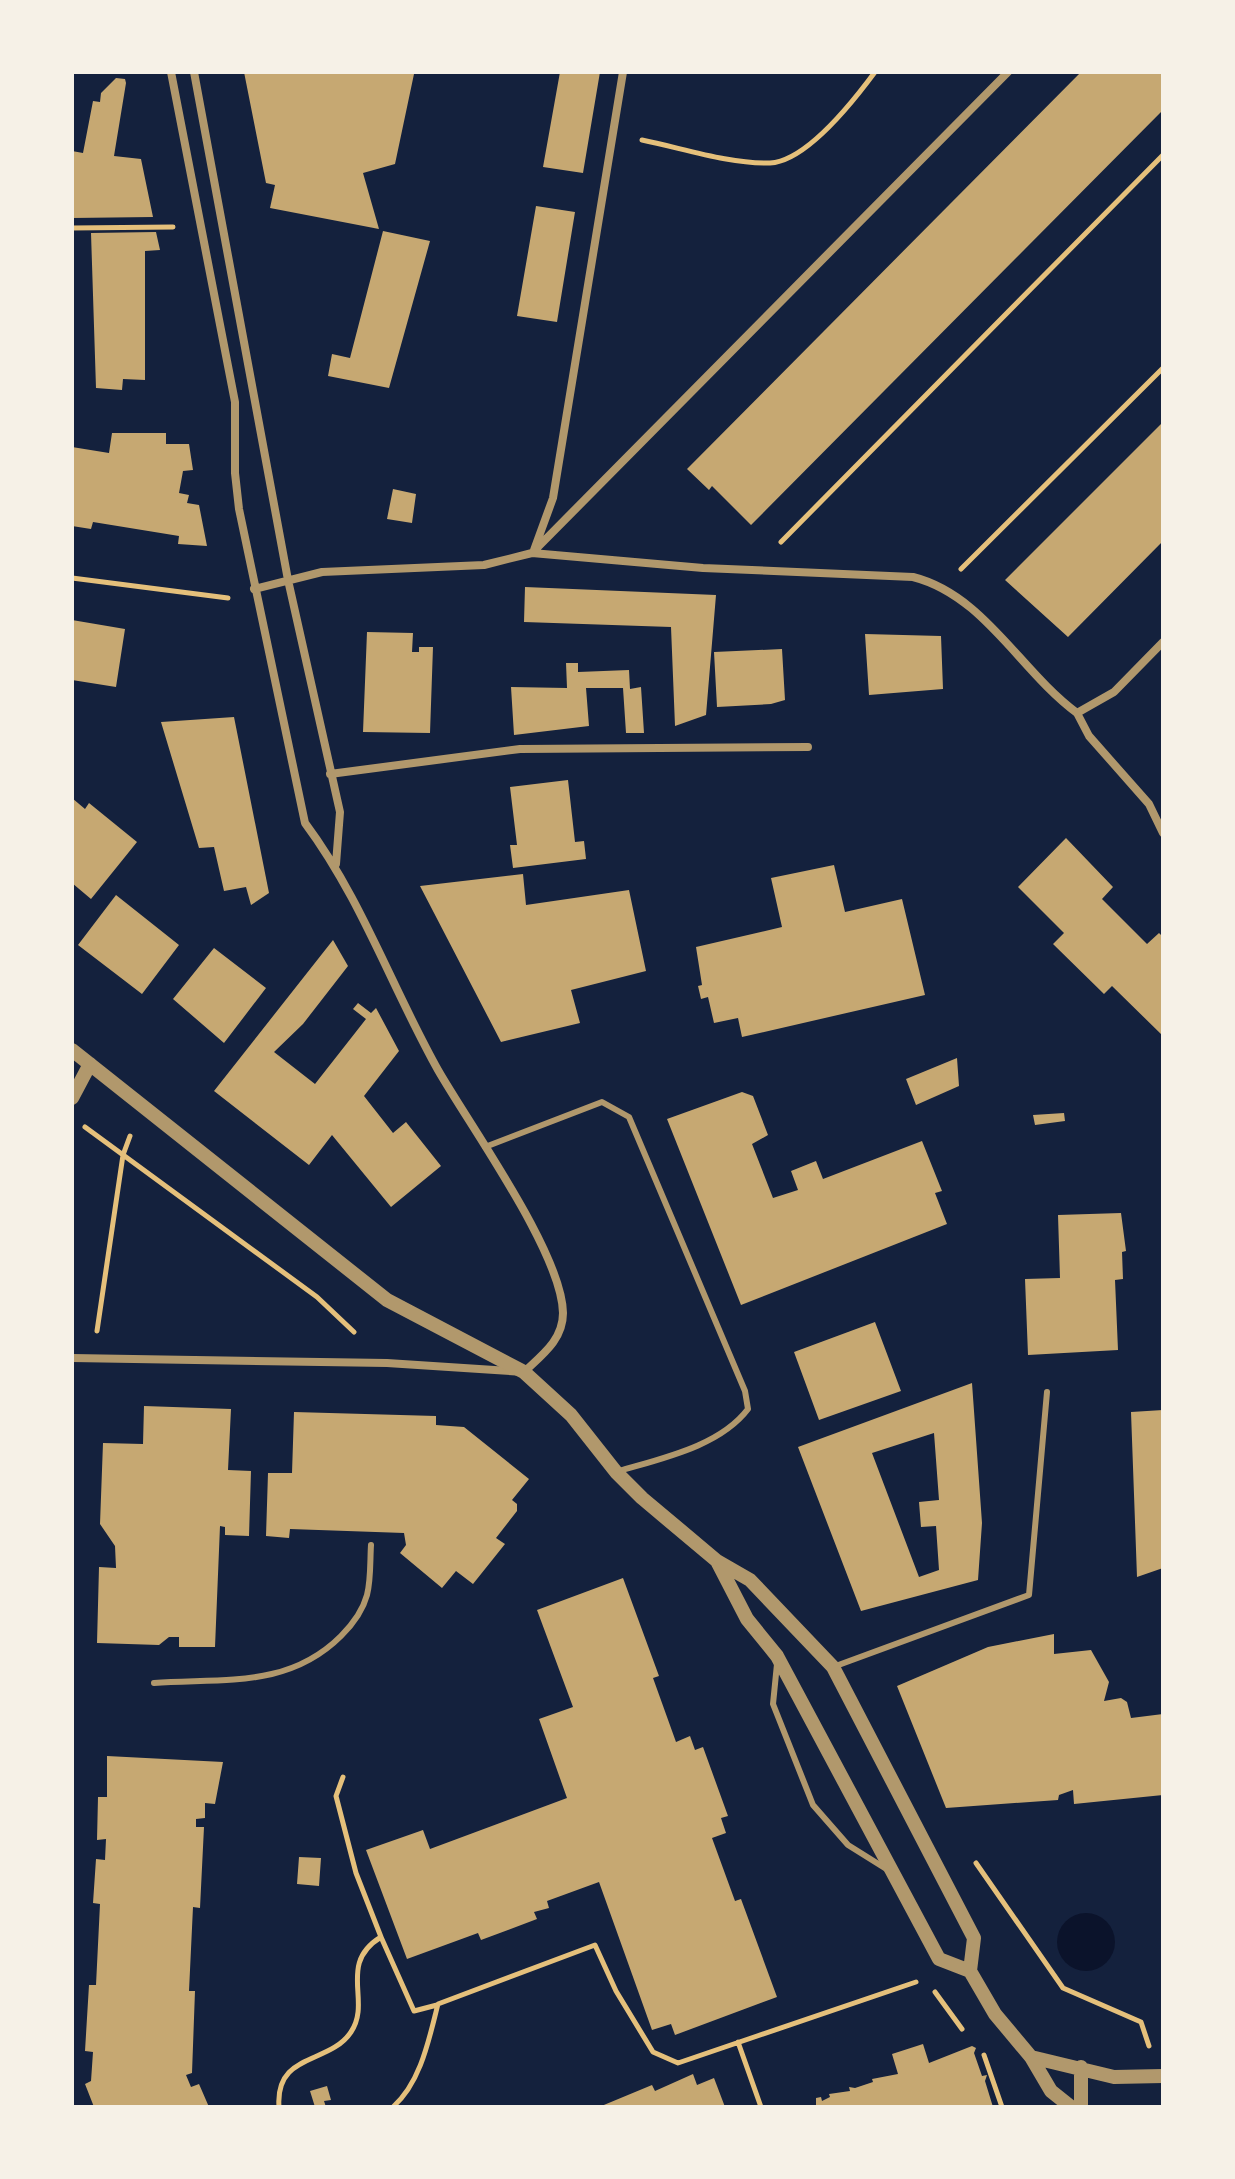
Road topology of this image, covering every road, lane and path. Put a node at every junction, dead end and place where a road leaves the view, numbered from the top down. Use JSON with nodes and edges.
{"nodes":[{"id":1,"x":171,"y":72,"type":"edge"},
{"id":2,"x":194,"y":72,"type":"edge"},
{"id":3,"x":623,"y":72,"type":"edge"},
{"id":4,"x":875,"y":72,"type":"edge"},
{"id":5,"x":1008,"y":72,"type":"edge"},
{"id":6,"x":613,"y":135,"type":"junction"},
{"id":7,"x":1163,"y":155,"type":"edge"},
{"id":8,"x":202,"y":227,"type":"junction"},
{"id":9,"x":72,"y":228,"type":"edge"},
{"id":10,"x":1163,"y":368,"type":"edge"},
{"id":11,"x":532,"y":553,"type":"junction"},
{"id":12,"x":773,"y":572,"type":"junction"},
{"id":13,"x":72,"y":578,"type":"edge"},
{"id":14,"x":288,"y":580,"type":"junction"},
{"id":15,"x":943,"y":586,"type":"junction"},
{"id":16,"x":254,"y":589,"type":"junction"},
{"id":17,"x":256,"y":602,"type":"junction"},
{"id":18,"x":1163,"y":642,"type":"edge"},
{"id":19,"x":1077,"y":713,"type":"junction"},
{"id":20,"x":808,"y":747,"type":"dead end"},
{"id":21,"x":330,"y":774,"type":"junction"},
{"id":22,"x":1163,"y":833,"type":"edge"},
{"id":23,"x":336,"y":865,"type":"junction"},
{"id":24,"x":72,"y":1050,"type":"edge"},
{"id":25,"x":90,"y":1064,"type":"junction"},
{"id":26,"x":72,"y":1098,"type":"edge"},
{"id":27,"x":141,"y":1105,"type":"junction"},
{"id":28,"x":72,"y":1117,"type":"edge"},
{"id":29,"x":485,"y":1147,"type":"junction"},
{"id":30,"x":123,"y":1155,"type":"junction"},
{"id":31,"x":72,"y":1358,"type":"edge"},
{"id":32,"x":94,"y":1358,"type":"junction"},
{"id":33,"x":387,"y":1363,"type":"junction"},
{"id":34,"x":524,"y":1372,"type":"junction"},
{"id":35,"x":1047,"y":1392,"type":"dead end"},
{"id":36,"x":616,"y":1472,"type":"junction"},
{"id":37,"x":371,"y":1545,"type":"dead end"},
{"id":38,"x":717,"y":1561,"type":"junction"},
{"id":39,"x":777,"y":1656,"type":"junction"},
{"id":40,"x":833,"y":1667,"type":"junction"},
{"id":41,"x":154,"y":1683,"type":"dead end"},
{"id":42,"x":343,"y":1777,"type":"dead end"},
{"id":43,"x":976,"y":1863,"type":"dead end"},
{"id":44,"x":897,"y":1876,"type":"junction"},
{"id":45,"x":381,"y":1937,"type":"junction"},
{"id":46,"x":917,"y":1971,"type":"dead end"},
{"id":47,"x":970,"y":1971,"type":"junction"},
{"id":48,"x":933,"y":1990,"type":"dead end"},
{"id":49,"x":438,"y":2004,"type":"junction"},
{"id":50,"x":966,"y":2034,"type":"dead end"},
{"id":51,"x":738,"y":2042,"type":"junction"},
{"id":52,"x":983,"y":2052,"type":"dead end"},
{"id":53,"x":1031,"y":2057,"type":"junction"},
{"id":54,"x":1153,"y":2059,"type":"dead end"},
{"id":55,"x":1081,"y":2067,"type":"junction"},
{"id":56,"x":1163,"y":2076,"type":"edge"},
{"id":57,"x":279,"y":2107,"type":"edge"},
{"id":58,"x":393,"y":2107,"type":"edge"},
{"id":59,"x":761,"y":2107,"type":"edge"},
{"id":60,"x":1002,"y":2107,"type":"edge"},
{"id":61,"x":1071,"y":2107,"type":"edge"},
{"id":62,"x":1081,"y":2107,"type":"edge"}],
"edges":[{"from":1,"to":8,"type":"street"},
{"from":2,"to":14,"type":"street"},
{"from":3,"to":6,"type":"street"},
{"from":4,"to":6,"type":"path"},
{"from":5,"to":11,"type":"street"},
{"from":6,"to":11,"type":"street"},
{"from":7,"to":12,"type":"path"},
{"from":8,"to":9,"type":"path"},
{"from":8,"to":16,"type":"street"},
{"from":10,"to":15,"type":"path"},
{"from":11,"to":12,"type":"street"},
{"from":11,"to":14,"type":"street"},
{"from":12,"to":15,"type":"street"},
{"from":13,"to":17,"type":"path"},
{"from":14,"to":16,"type":"street"},
{"from":14,"to":21,"type":"street"},
{"from":15,"to":19,"type":"street"},
{"from":16,"to":17,"type":"street"},
{"from":17,"to":23,"type":"street"},
{"from":18,"to":19,"type":"street"},
{"from":19,"to":22,"type":"street"},
{"from":20,"to":21,"type":"street"},
{"from":21,"to":23,"type":"street"},
{"from":23,"to":29,"type":"street"},
{"from":24,"to":25,"type":"street"},
{"from":25,"to":26,"type":"street"},
{"from":25,"to":27,"type":"street"},
{"from":27,"to":30,"type":"path"},
{"from":27,"to":34,"type":"street"},
{"from":28,"to":30,"type":"path"},
{"from":29,"to":34,"type":"street"},
{"from":29,"to":36,"type":"lane"},
{"from":30,"to":32,"type":"path"},
{"from":30,"to":33,"type":"path"},
{"from":31,"to":32,"type":"street"},
{"from":32,"to":33,"type":"street"},
{"from":33,"to":34,"type":"street"},
{"from":34,"to":36,"type":"street"},
{"from":35,"to":40,"type":"lane"},
{"from":36,"to":38,"type":"street"},
{"from":37,"to":41,"type":"lane"},
{"from":38,"to":39,"type":"street"},
{"from":38,"to":40,"type":"street"},
{"from":39,"to":44,"type":"street"},
{"from":39,"to":44,"type":"lane"},
{"from":40,"to":47,"type":"street"},
{"from":42,"to":45,"type":"path"},
{"from":43,"to":54,"type":"path"},
{"from":44,"to":47,"type":"street"},
{"from":45,"to":49,"type":"path"},
{"from":45,"to":57,"type":"path"},
{"from":46,"to":51,"type":"path"},
{"from":47,"to":53,"type":"street"},
{"from":48,"to":50,"type":"path"},
{"from":49,"to":51,"type":"path"},
{"from":49,"to":58,"type":"path"},
{"from":51,"to":59,"type":"path"},
{"from":52,"to":60,"type":"path"},
{"from":53,"to":55,"type":"street"},
{"from":53,"to":61,"type":"street"},
{"from":55,"to":56,"type":"street"},
{"from":55,"to":62,"type":"street"}]}
